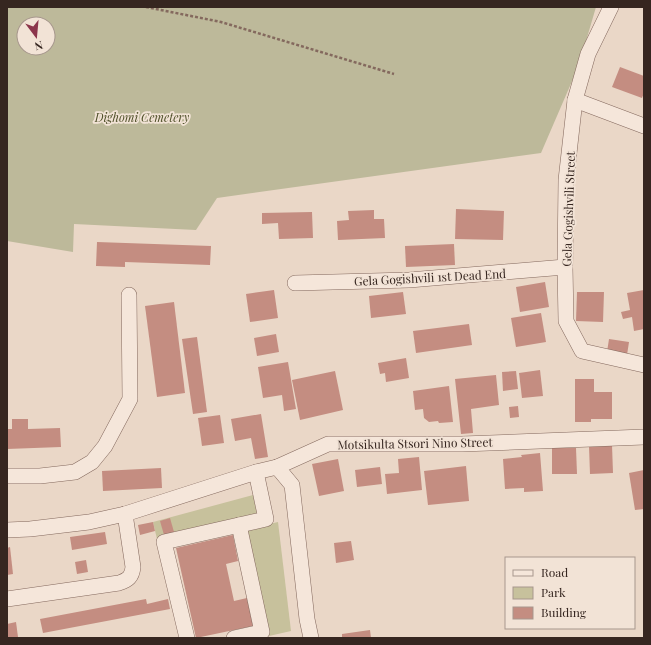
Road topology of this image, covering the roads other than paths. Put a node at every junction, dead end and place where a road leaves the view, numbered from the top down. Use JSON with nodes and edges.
{"nodes":[{"id":1,"x":611,"y":7,"type":"edge"},
{"id":2,"x":575,"y":100,"type":"junction"},
{"id":3,"x":644,"y":126,"type":"edge"},
{"id":4,"x":565,"y":267,"type":"junction"},
{"id":5,"x":295,"y":283,"type":"dead end"},
{"id":6,"x":129,"y":295,"type":"dead end"},
{"id":7,"x":644,"y":365,"type":"edge"},
{"id":8,"x":644,"y":437,"type":"edge"},
{"id":9,"x":277,"y":467,"type":"junction"},
{"id":10,"x":256,"y":472,"type":"junction"},
{"id":11,"x":7,"y":476,"type":"edge"},
{"id":12,"x":125,"y":514,"type":"junction"},
{"id":13,"x":239,"y":525,"type":"junction"},
{"id":14,"x":7,"y":530,"type":"edge"},
{"id":15,"x":7,"y":599,"type":"edge"},
{"id":16,"x":187,"y":638,"type":"edge"},
{"id":17,"x":234,"y":638,"type":"edge"},
{"id":18,"x":311,"y":638,"type":"edge"}],
"edges":[{"from":1,"to":2,"type":"street","name":"Gela Gogishvili Street"},
{"from":2,"to":3,"type":"street"},
{"from":2,"to":4,"type":"street","name":"Gela Gogishvili Street"},
{"from":4,"to":5,"type":"street","name":"Gela Gogishvili 1st Dead End"},
{"from":4,"to":7,"type":"street","name":"Gela Gogishvili Street"},
{"from":6,"to":11,"type":"street"},
{"from":8,"to":9,"type":"street","name":"Motsikulta Stsori Nino Street"},
{"from":9,"to":10,"type":"street","name":"Motsikulta Stsori Nino Street"},
{"from":9,"to":18,"type":"street"},
{"from":10,"to":12,"type":"street","name":"Motsikulta Stsori Nino Street"},
{"from":10,"to":13,"type":"street"},
{"from":12,"to":14,"type":"street","name":"Motsikulta Stsori Nino Street"},
{"from":12,"to":15,"type":"street"},
{"from":13,"to":16,"type":"street"},
{"from":13,"to":17,"type":"street"}]}
